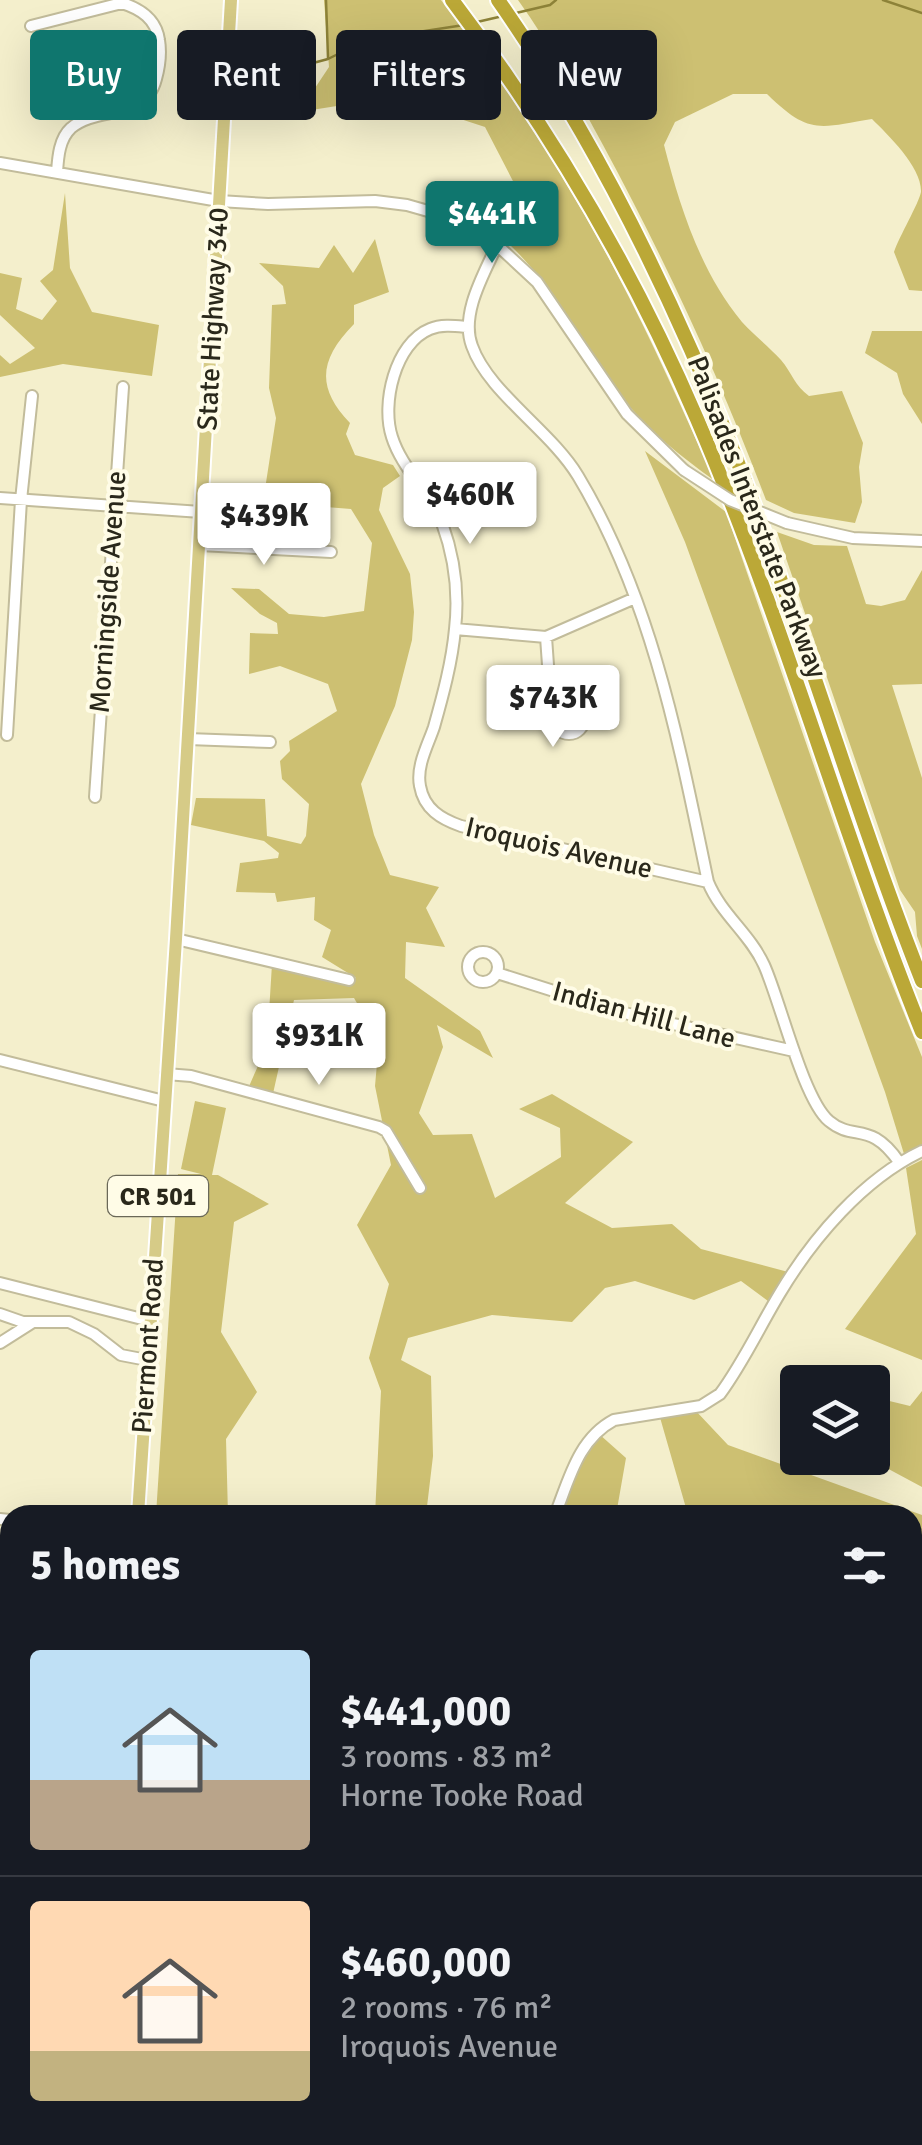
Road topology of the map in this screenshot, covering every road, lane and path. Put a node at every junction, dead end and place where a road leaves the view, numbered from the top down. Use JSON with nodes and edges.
{"nodes":[{"id":1,"x":231,"y":0,"type":"edge"},
{"id":2,"x":452,"y":0,"type":"edge"},
{"id":3,"x":498,"y":0,"type":"edge"},
{"id":4,"x":31,"y":26,"type":"dead end"},
{"id":5,"x":0,"y":163,"type":"edge"},
{"id":6,"x":56,"y":172,"type":"junction"},
{"id":7,"x":220,"y":201,"type":"junction"},
{"id":8,"x":497,"y":244,"type":"junction"},
{"id":9,"x":468,"y":327,"type":"junction"},
{"id":10,"x":123,"y":387,"type":"dead end"},
{"id":11,"x":32,"y":396,"type":"dead end"},
{"id":12,"x":0,"y":498,"type":"edge"},
{"id":13,"x":21,"y":500,"type":"junction"},
{"id":14,"x":113,"y":506,"type":"junction"},
{"id":15,"x":201,"y":512,"type":"junction"},
{"id":16,"x":922,"y":541,"type":"edge"},
{"id":17,"x":200,"y":545,"type":"junction"},
{"id":18,"x":330,"y":552,"type":"dead end"},
{"id":19,"x":635,"y":598,"type":"junction"},
{"id":20,"x":455,"y":629,"type":"junction"},
{"id":21,"x":546,"y":637,"type":"junction"},
{"id":22,"x":560,"y":707,"type":"dead end"},
{"id":23,"x":6,"y":735,"type":"dead end"},
{"id":24,"x":188,"y":739,"type":"junction"},
{"id":25,"x":270,"y":742,"type":"dead end"},
{"id":26,"x":95,"y":797,"type":"dead end"},
{"id":27,"x":180,"y":878,"type":"joint"},
{"id":28,"x":708,"y":882,"type":"junction"},
{"id":29,"x":176,"y":939,"type":"junction"},
{"id":30,"x":497,"y":973,"type":"dead end"},
{"id":31,"x":350,"y":980,"type":"dead end"},
{"id":32,"x":922,"y":981,"type":"edge"},
{"id":33,"x":922,"y":1032,"type":"edge"},
{"id":34,"x":794,"y":1051,"type":"junction"},
{"id":35,"x":0,"y":1060,"type":"edge"},
{"id":36,"x":166,"y":1074,"type":"junction"},
{"id":37,"x":164,"y":1102,"type":"junction"},
{"id":38,"x":922,"y":1151,"type":"edge"},
{"id":39,"x":899,"y":1162,"type":"junction"},
{"id":40,"x":420,"y":1188,"type":"dead end"},
{"id":41,"x":0,"y":1282,"type":"edge"},
{"id":42,"x":0,"y":1314,"type":"edge"},
{"id":43,"x":150,"y":1321,"type":"junction"},
{"id":44,"x":33,"y":1322,"type":"junction"},
{"id":45,"x":0,"y":1343,"type":"edge"},
{"id":46,"x":148,"y":1360,"type":"junction"},
{"id":47,"x":139,"y":1505,"type":"edge"},
{"id":48,"x":560,"y":1505,"type":"edge"}],
"edges":[{"from":1,"to":7,"type":"main road","name":"State Highway 340"},
{"from":2,"to":33,"type":"highway","name":"Palisades Interstate Parkway"},
{"from":3,"to":32,"type":"highway","name":"Palisades Interstate Parkway"},
{"from":4,"to":6,"type":"street"},
{"from":5,"to":6,"type":"street"},
{"from":6,"to":7,"type":"street"},
{"from":7,"to":8,"type":"street"},
{"from":7,"to":15,"type":"main road","name":"State Highway 340"},
{"from":8,"to":9,"type":"street"},
{"from":8,"to":16,"type":"street","bridge":true},
{"from":9,"to":19,"type":"street"},
{"from":9,"to":20,"type":"street","name":"Iroquois Avenue"},
{"from":10,"to":14,"type":"street","name":"Morningside Avenue"},
{"from":11,"to":13,"type":"street"},
{"from":12,"to":13,"type":"street"},
{"from":13,"to":14,"type":"street"},
{"from":13,"to":23,"type":"street"},
{"from":14,"to":15,"type":"street"},
{"from":14,"to":26,"type":"street","name":"Morningside Avenue"},
{"from":15,"to":17,"type":"main road","name":"State Highway 340"},
{"from":17,"to":18,"type":"street"},
{"from":17,"to":24,"type":"main road","name":"State Highway 340"},
{"from":19,"to":21,"type":"street"},
{"from":19,"to":28,"type":"street"},
{"from":20,"to":21,"type":"street"},
{"from":20,"to":28,"type":"street","name":"Iroquois Avenue"},
{"from":21,"to":22,"type":"street"},
{"from":24,"to":25,"type":"street"},
{"from":24,"to":27,"type":"main road","name":"State Highway 340"},
{"from":27,"to":29,"type":"main road","name":"Piermont Road","number":"CR 501"},
{"from":28,"to":34,"type":"street"},
{"from":29,"to":31,"type":"street"},
{"from":29,"to":36,"type":"main road","name":"Piermont Road","number":"CR 501"},
{"from":30,"to":34,"type":"street","name":"Indian Hill Lane"},
{"from":34,"to":39,"type":"street"},
{"from":35,"to":37,"type":"street"},
{"from":36,"to":37,"type":"main road","name":"Piermont Road","number":"CR 501"},
{"from":36,"to":40,"type":"street"},
{"from":37,"to":43,"type":"main road","name":"Piermont Road","number":"CR 501"},
{"from":38,"to":39,"type":"street"},
{"from":39,"to":48,"type":"street"},
{"from":41,"to":43,"type":"street"},
{"from":42,"to":44,"type":"street"},
{"from":43,"to":46,"type":"main road","name":"Piermont Road","number":"CR 501"},
{"from":44,"to":45,"type":"street"},
{"from":44,"to":46,"type":"street"},
{"from":46,"to":47,"type":"main road","name":"Piermont Road","number":"CR 501"}]}
